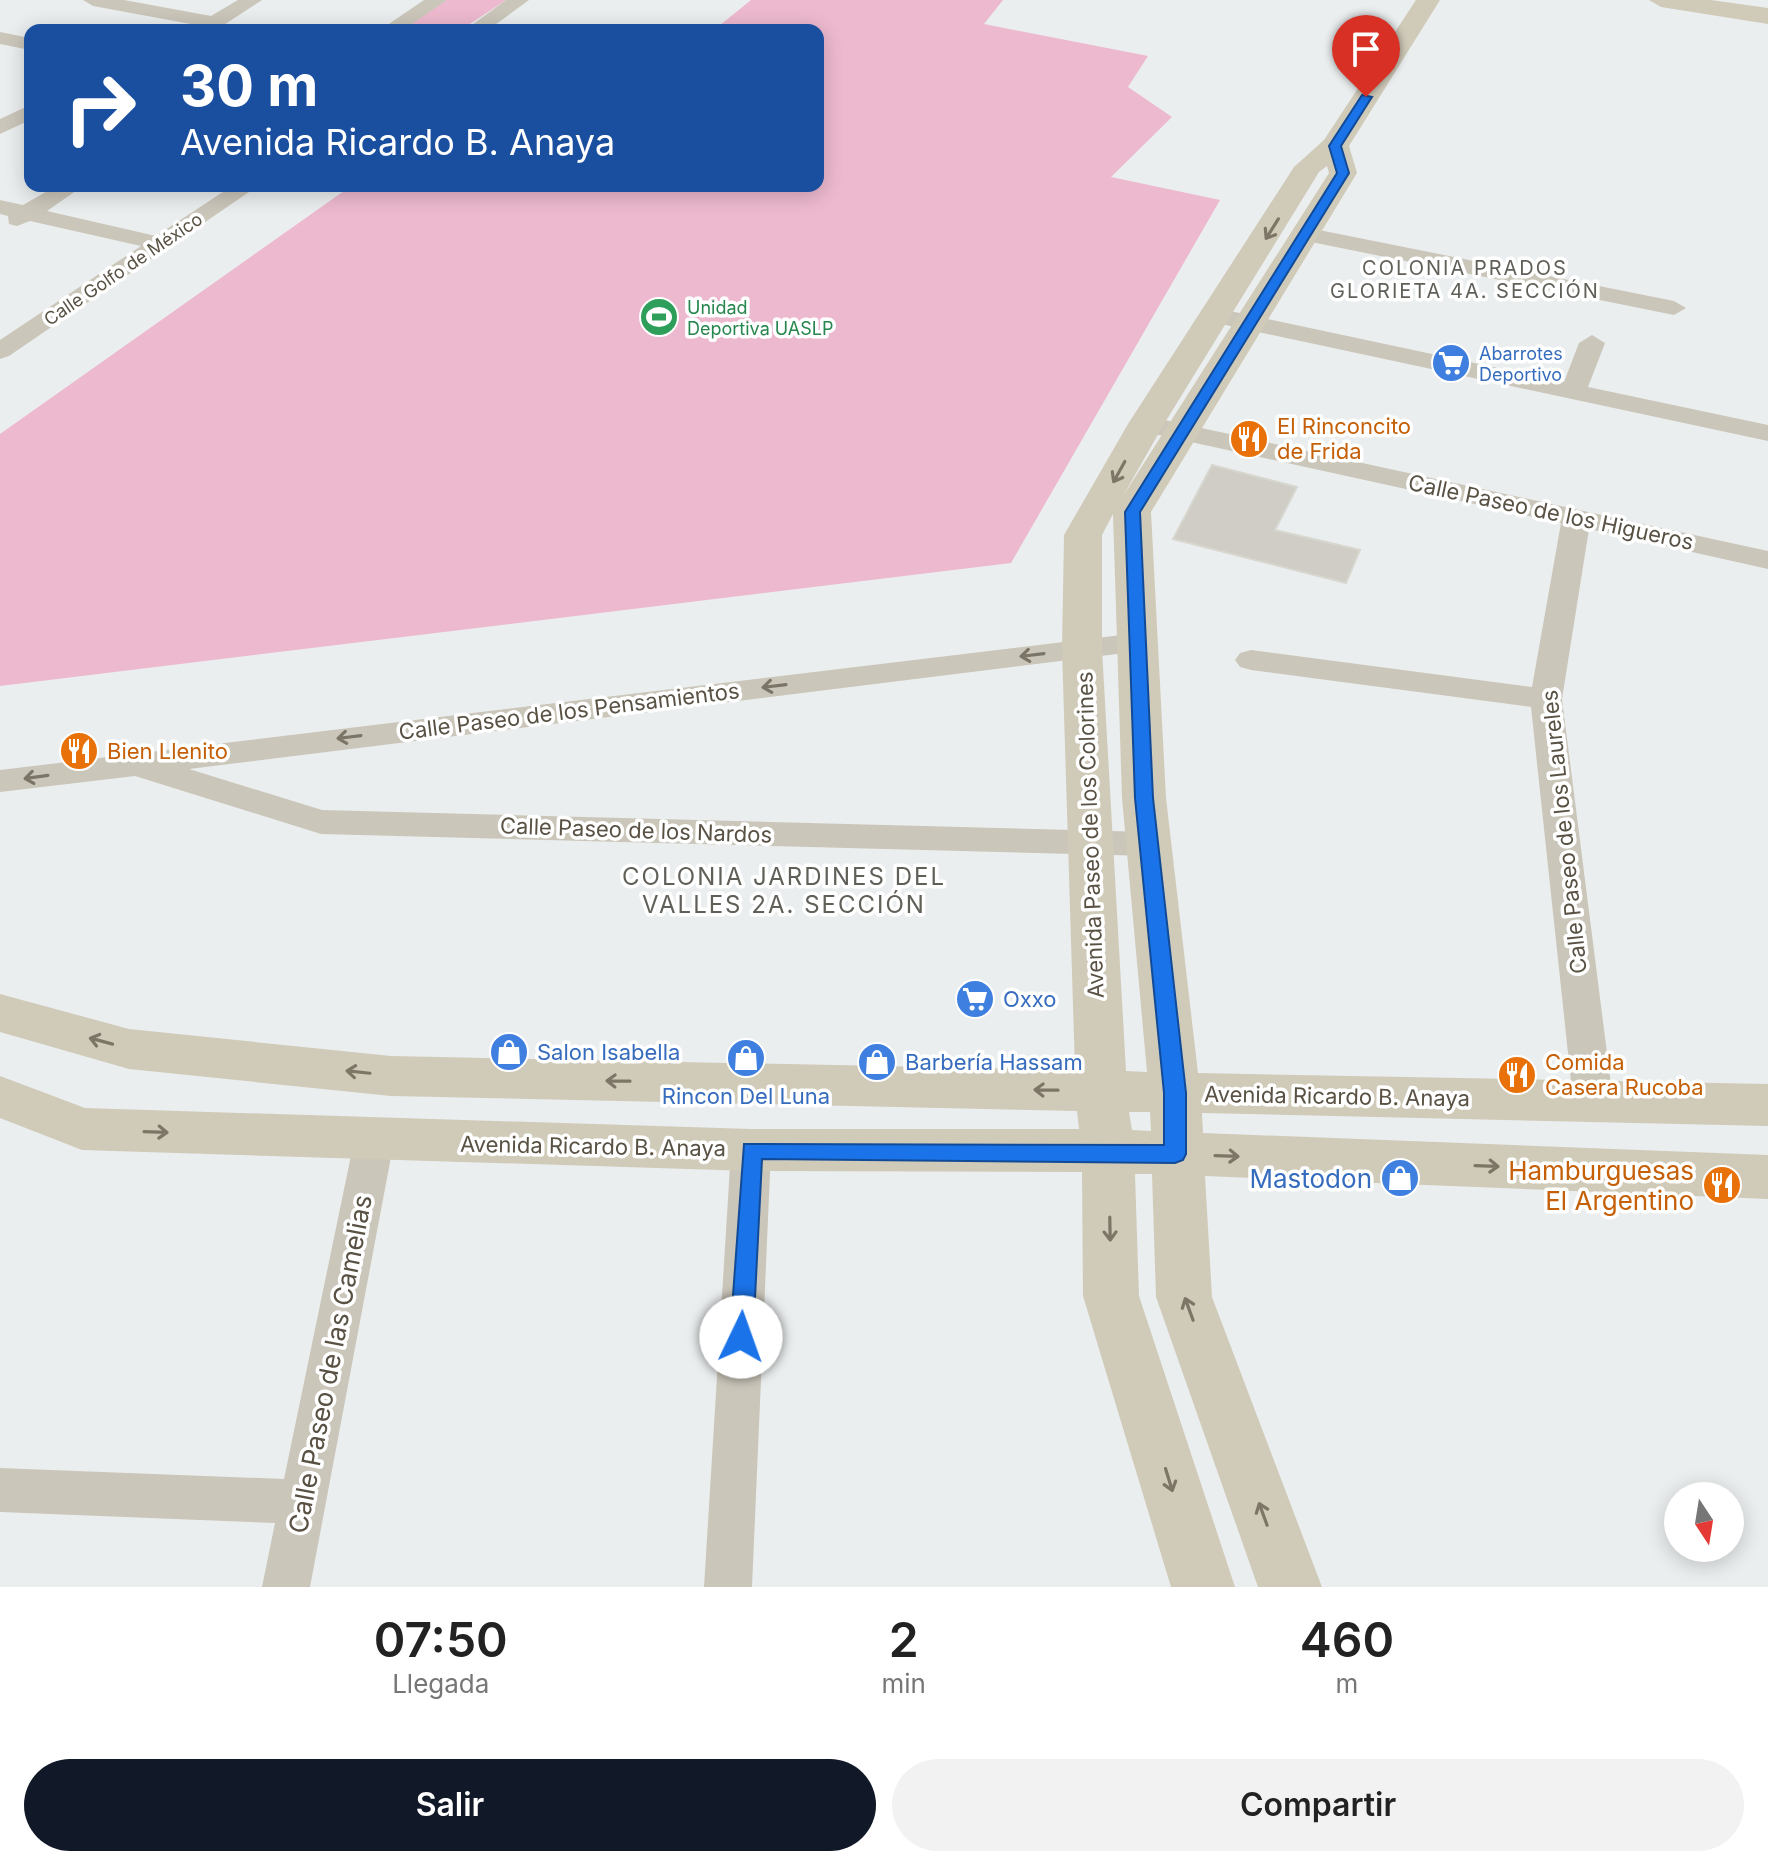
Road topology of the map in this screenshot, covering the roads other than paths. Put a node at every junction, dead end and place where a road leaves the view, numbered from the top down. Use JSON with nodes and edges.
{"nodes":[{"id":1,"x":93,"y":0,"type":"edge"},
{"id":2,"x":252,"y":0,"type":"edge"},
{"id":3,"x":437,"y":0,"type":"edge"},
{"id":4,"x":519,"y":0,"type":"edge"},
{"id":5,"x":1428,"y":0,"type":"edge"},
{"id":6,"x":1661,"y":0,"type":"edge"},
{"id":7,"x":1768,"y":16,"type":"edge"},
{"id":8,"x":200,"y":24,"type":"edge"},
{"id":9,"x":212,"y":24,"type":"edge"},
{"id":10,"x":399,"y":24,"type":"edge"},
{"id":11,"x":484,"y":24,"type":"edge"},
{"id":12,"x":0,"y":38,"type":"edge"},
{"id":13,"x":24,"y":43,"type":"edge"},
{"id":14,"x":1323,"y":173,"type":"junction"},
{"id":15,"x":62,"y":192,"type":"edge"},
{"id":16,"x":238,"y":192,"type":"edge"},
{"id":17,"x":0,"y":207,"type":"edge"},
{"id":18,"x":28,"y":213,"type":"junction"},
{"id":19,"x":0,"y":230,"type":"edge"},
{"id":20,"x":1304,"y":234,"type":"junction"},
{"id":21,"x":161,"y":244,"type":"junction"},
{"id":22,"x":1674,"y":308,"type":"dead end"},
{"id":23,"x":1234,"y":320,"type":"junction"},
{"id":24,"x":1592,"y":343,"type":"dead end"},
{"id":25,"x":0,"y":351,"type":"edge"},
{"id":26,"x":1573,"y":391,"type":"junction"},
{"id":27,"x":1164,"y":428,"type":"junction"},
{"id":28,"x":1768,"y":433,"type":"edge"},
{"id":29,"x":1576,"y":518,"type":"junction"},
{"id":30,"x":1768,"y":560,"type":"edge"},
{"id":31,"x":1138,"y":643,"type":"junction"},
{"id":32,"x":1082,"y":649,"type":"junction"},
{"id":33,"x":1251,"y":660,"type":"dead end"},
{"id":34,"x":1546,"y":699,"type":"junction"},
{"id":35,"x":132,"y":763,"type":"junction"},
{"id":36,"x":0,"y":781,"type":"edge"},
{"id":37,"x":1090,"y":842,"type":"junction"},
{"id":38,"x":1149,"y":844,"type":"junction"},
{"id":39,"x":0,"y":1013,"type":"edge"},
{"id":40,"x":1101,"y":1091,"type":"junction"},
{"id":41,"x":1175,"y":1093,"type":"junction"},
{"id":42,"x":0,"y":1096,"type":"edge"},
{"id":43,"x":1593,"y":1100,"type":"junction"},
{"id":44,"x":1768,"y":1105,"type":"edge"},
{"id":45,"x":0,"y":1128,"type":"edge"},
{"id":46,"x":82,"y":1129,"type":"junction"},
{"id":47,"x":374,"y":1141,"type":"junction"},
{"id":48,"x":751,"y":1150,"type":"junction"},
{"id":49,"x":1108,"y":1151,"type":"junction"},
{"id":50,"x":1175,"y":1154,"type":"junction"},
{"id":51,"x":1768,"y":1177,"type":"edge"},
{"id":52,"x":0,"y":1490,"type":"edge"},
{"id":53,"x":303,"y":1502,"type":"junction"},
{"id":54,"x":286,"y":1587,"type":"edge"},
{"id":55,"x":728,"y":1587,"type":"edge"},
{"id":56,"x":1203,"y":1587,"type":"edge"},
{"id":57,"x":1290,"y":1587,"type":"edge"}],
"edges":[{"from":1,"to":8,"type":"street"},
{"from":2,"to":9,"type":"street"},
{"from":3,"to":10,"type":"street"},
{"from":4,"to":11,"type":"street"},
{"from":5,"to":14,"type":"street","name":"Avenida Paseo de los Colorines"},
{"from":6,"to":7,"type":"street"},
{"from":12,"to":13,"type":"street"},
{"from":14,"to":20,"type":"street","name":"Avenida Paseo de los Colorines"},
{"from":14,"to":23,"type":"street","name":"Avenida Paseo de los Colorines","one_way":true},
{"from":15,"to":18,"type":"street"},
{"from":16,"to":21,"type":"street","name":"Calle Golfo de México"},
{"from":17,"to":18,"type":"street"},
{"from":18,"to":19,"type":"street"},
{"from":18,"to":21,"type":"street"},
{"from":20,"to":22,"type":"street"},
{"from":20,"to":23,"type":"street","name":"Avenida Paseo de los Colorines"},
{"from":21,"to":25,"type":"street","name":"Calle Golfo de México"},
{"from":23,"to":26,"type":"street"},
{"from":23,"to":27,"type":"street","name":"Avenida Paseo de los Colorines"},
{"from":24,"to":26,"type":"street"},
{"from":26,"to":28,"type":"street"},
{"from":27,"to":29,"type":"street","name":"Calle Paseo de los Higueros"},
{"from":27,"to":31,"type":"street","name":"Avenida Paseo de los Colorines"},
{"from":27,"to":32,"type":"street","name":"Avenida Paseo de los Colorines","one_way":true},
{"from":29,"to":30,"type":"street","name":"Calle Paseo de los Higueros"},
{"from":29,"to":34,"type":"street","name":"Calle Paseo de los Laureles"},
{"from":31,"to":32,"type":"street","name":"Calle Paseo de los Pensamientos"},
{"from":31,"to":38,"type":"street","name":"Avenida Paseo de los Colorines"},
{"from":32,"to":35,"type":"street","name":"Calle Paseo de los Pensamientos","one_way":true},
{"from":32,"to":37,"type":"street","name":"Avenida Paseo de los Colorines"},
{"from":33,"to":34,"type":"street"},
{"from":34,"to":43,"type":"street","name":"Calle Paseo de los Laureles"},
{"from":35,"to":36,"type":"street","name":"Calle Paseo de los Pensamientos","one_way":true},
{"from":35,"to":37,"type":"street","name":"Calle Paseo de los Nardos"},
{"from":37,"to":38,"type":"street","name":"Calle Paseo de los Nardos"},
{"from":37,"to":40,"type":"street","name":"Avenida Paseo de los Colorines"},
{"from":38,"to":41,"type":"street","name":"Avenida Paseo de los Colorines"},
{"from":40,"to":39,"type":"street","name":"Avenida Ricardo B. Anaya","one_way":true},
{"from":40,"to":41,"type":"street","name":"Avenida Ricardo B. Anaya"},
{"from":40,"to":49,"type":"street","name":"Avenida Paseo de los Colorines"},
{"from":41,"to":43,"type":"street","name":"Avenida Ricardo B. Anaya"},
{"from":41,"to":50,"type":"street","name":"Avenida Paseo de los Colorines"},
{"from":42,"to":46,"type":"street","name":"Avenida Ricardo B. Anaya"},
{"from":43,"to":44,"type":"street","name":"Avenida Ricardo B. Anaya"},
{"from":45,"to":46,"type":"street"},
{"from":46,"to":47,"type":"street","name":"Avenida Ricardo B. Anaya","one_way":true},
{"from":47,"to":48,"type":"street","name":"Avenida Ricardo B. Anaya"},
{"from":47,"to":53,"type":"street","name":"Calle Paseo de las Camelias"},
{"from":48,"to":49,"type":"street","name":"Avenida Ricardo B. Anaya"},
{"from":48,"to":55,"type":"street"},
{"from":49,"to":50,"type":"street","name":"Avenida Ricardo B. Anaya"},
{"from":49,"to":56,"type":"street","name":"Avenida Paseo de los Colorines","one_way":true},
{"from":50,"to":51,"type":"street","name":"Avenida Ricardo B. Anaya","one_way":true},
{"from":57,"to":50,"type":"street","name":"Avenida Paseo de los Colorines","one_way":true},
{"from":52,"to":53,"type":"street"},
{"from":53,"to":54,"type":"street","name":"Calle Paseo de las Camelias"}]}
